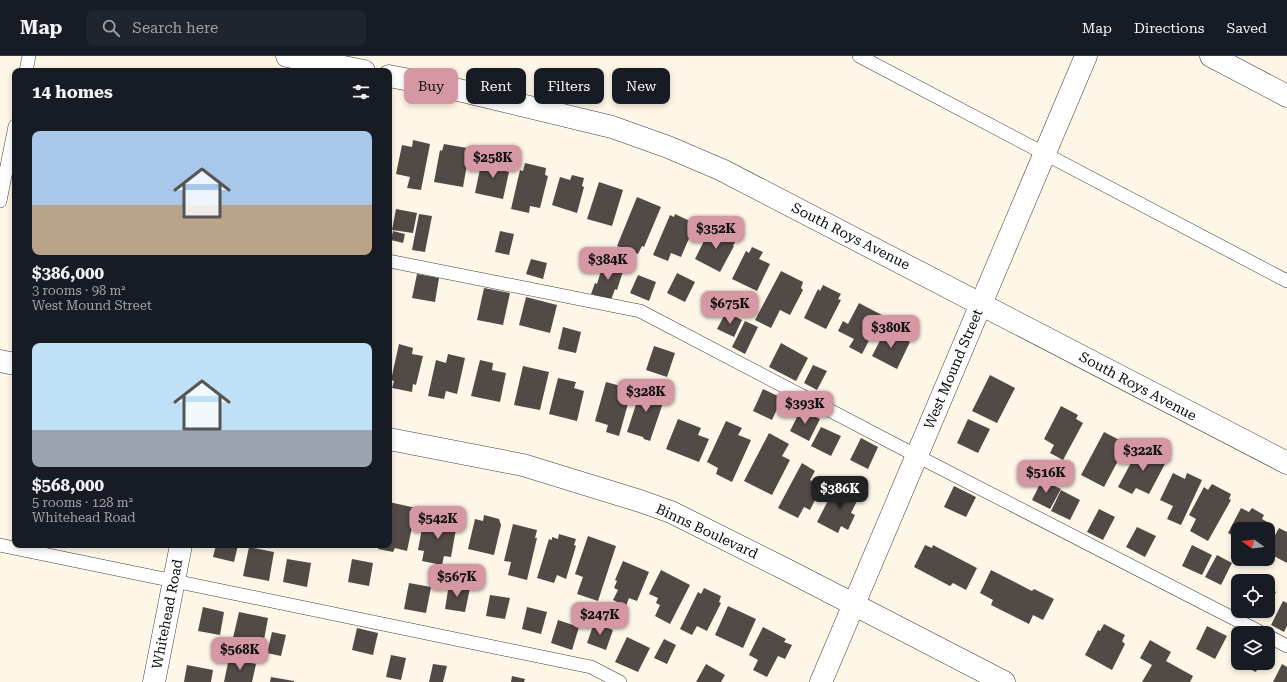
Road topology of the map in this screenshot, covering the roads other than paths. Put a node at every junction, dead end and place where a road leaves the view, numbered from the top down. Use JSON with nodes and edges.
{"nodes":[{"id":1,"x":29,"y":56,"type":"edge"},
{"id":2,"x":287,"y":56,"type":"edge"},
{"id":3,"x":859,"y":56,"type":"edge"},
{"id":4,"x":1086,"y":56,"type":"edge"},
{"id":5,"x":1211,"y":56,"type":"edge"},
{"id":6,"x":350,"y":66,"type":"edge"},
{"id":7,"x":27,"y":68,"type":"edge"},
{"id":8,"x":392,"y":77,"type":"edge"},
{"id":9,"x":1287,"y":96,"type":"edge"},
{"id":10,"x":1044,"y":153,"type":"junction"},
{"id":11,"x":12,"y":160,"type":"edge"},
{"id":12,"x":10,"y":182,"type":"edge"},
{"id":13,"x":0,"y":201,"type":"edge"},
{"id":14,"x":392,"y":262,"type":"edge"},
{"id":15,"x":1287,"y":281,"type":"edge"},
{"id":16,"x":981,"y":303,"type":"junction"},
{"id":17,"x":0,"y":361,"type":"edge"},
{"id":18,"x":12,"y":363,"type":"edge"},
{"id":19,"x":392,"y":440,"type":"edge"},
{"id":20,"x":917,"y":456,"type":"junction"},
{"id":21,"x":1287,"y":463,"type":"edge"},
{"id":22,"x":0,"y":545,"type":"edge"},
{"id":23,"x":12,"y":547,"type":"edge"},
{"id":24,"x":14,"y":548,"type":"edge"},
{"id":25,"x":180,"y":548,"type":"edge"},
{"id":26,"x":174,"y":581,"type":"junction"},
{"id":27,"x":854,"y":604,"type":"junction"},
{"id":28,"x":1248,"y":626,"type":"edge"},
{"id":29,"x":1275,"y":640,"type":"edge"},
{"id":30,"x":1287,"y":646,"type":"edge"},
{"id":31,"x":154,"y":682,"type":"edge"},
{"id":32,"x":620,"y":682,"type":"edge"},
{"id":33,"x":821,"y":682,"type":"edge"},
{"id":34,"x":1004,"y":682,"type":"edge"}],
"edges":[{"from":1,"to":7,"type":"lane"},
{"from":2,"to":6,"type":"street"},
{"from":3,"to":10,"type":"lane"},
{"from":4,"to":10,"type":"street","name":"West Mound Street"},
{"from":5,"to":9,"type":"street"},
{"from":8,"to":16,"type":"street","name":"South Roys Avenue"},
{"from":10,"to":15,"type":"lane"},
{"from":10,"to":16,"type":"street","name":"West Mound Street"},
{"from":11,"to":12,"type":"lane"},
{"from":12,"to":13,"type":"lane"},
{"from":14,"to":20,"type":"lane"},
{"from":16,"to":20,"type":"street","name":"West Mound Street"},
{"from":16,"to":21,"type":"street","name":"South Roys Avenue"},
{"from":17,"to":18,"type":"street"},
{"from":19,"to":27,"type":"street","name":"Binns Boulevard"},
{"from":20,"to":27,"type":"street","name":"West Mound Street"},
{"from":20,"to":28,"type":"lane"},
{"from":22,"to":23,"type":"lane"},
{"from":24,"to":26,"type":"lane"},
{"from":25,"to":26,"type":"street","name":"Whitehead Road"},
{"from":26,"to":31,"type":"street","name":"Whitehead Road"},
{"from":26,"to":32,"type":"lane"},
{"from":27,"to":33,"type":"street","name":"West Mound Street"},
{"from":27,"to":34,"type":"street","name":"Binns Boulevard"},
{"from":29,"to":30,"type":"lane"}]}
